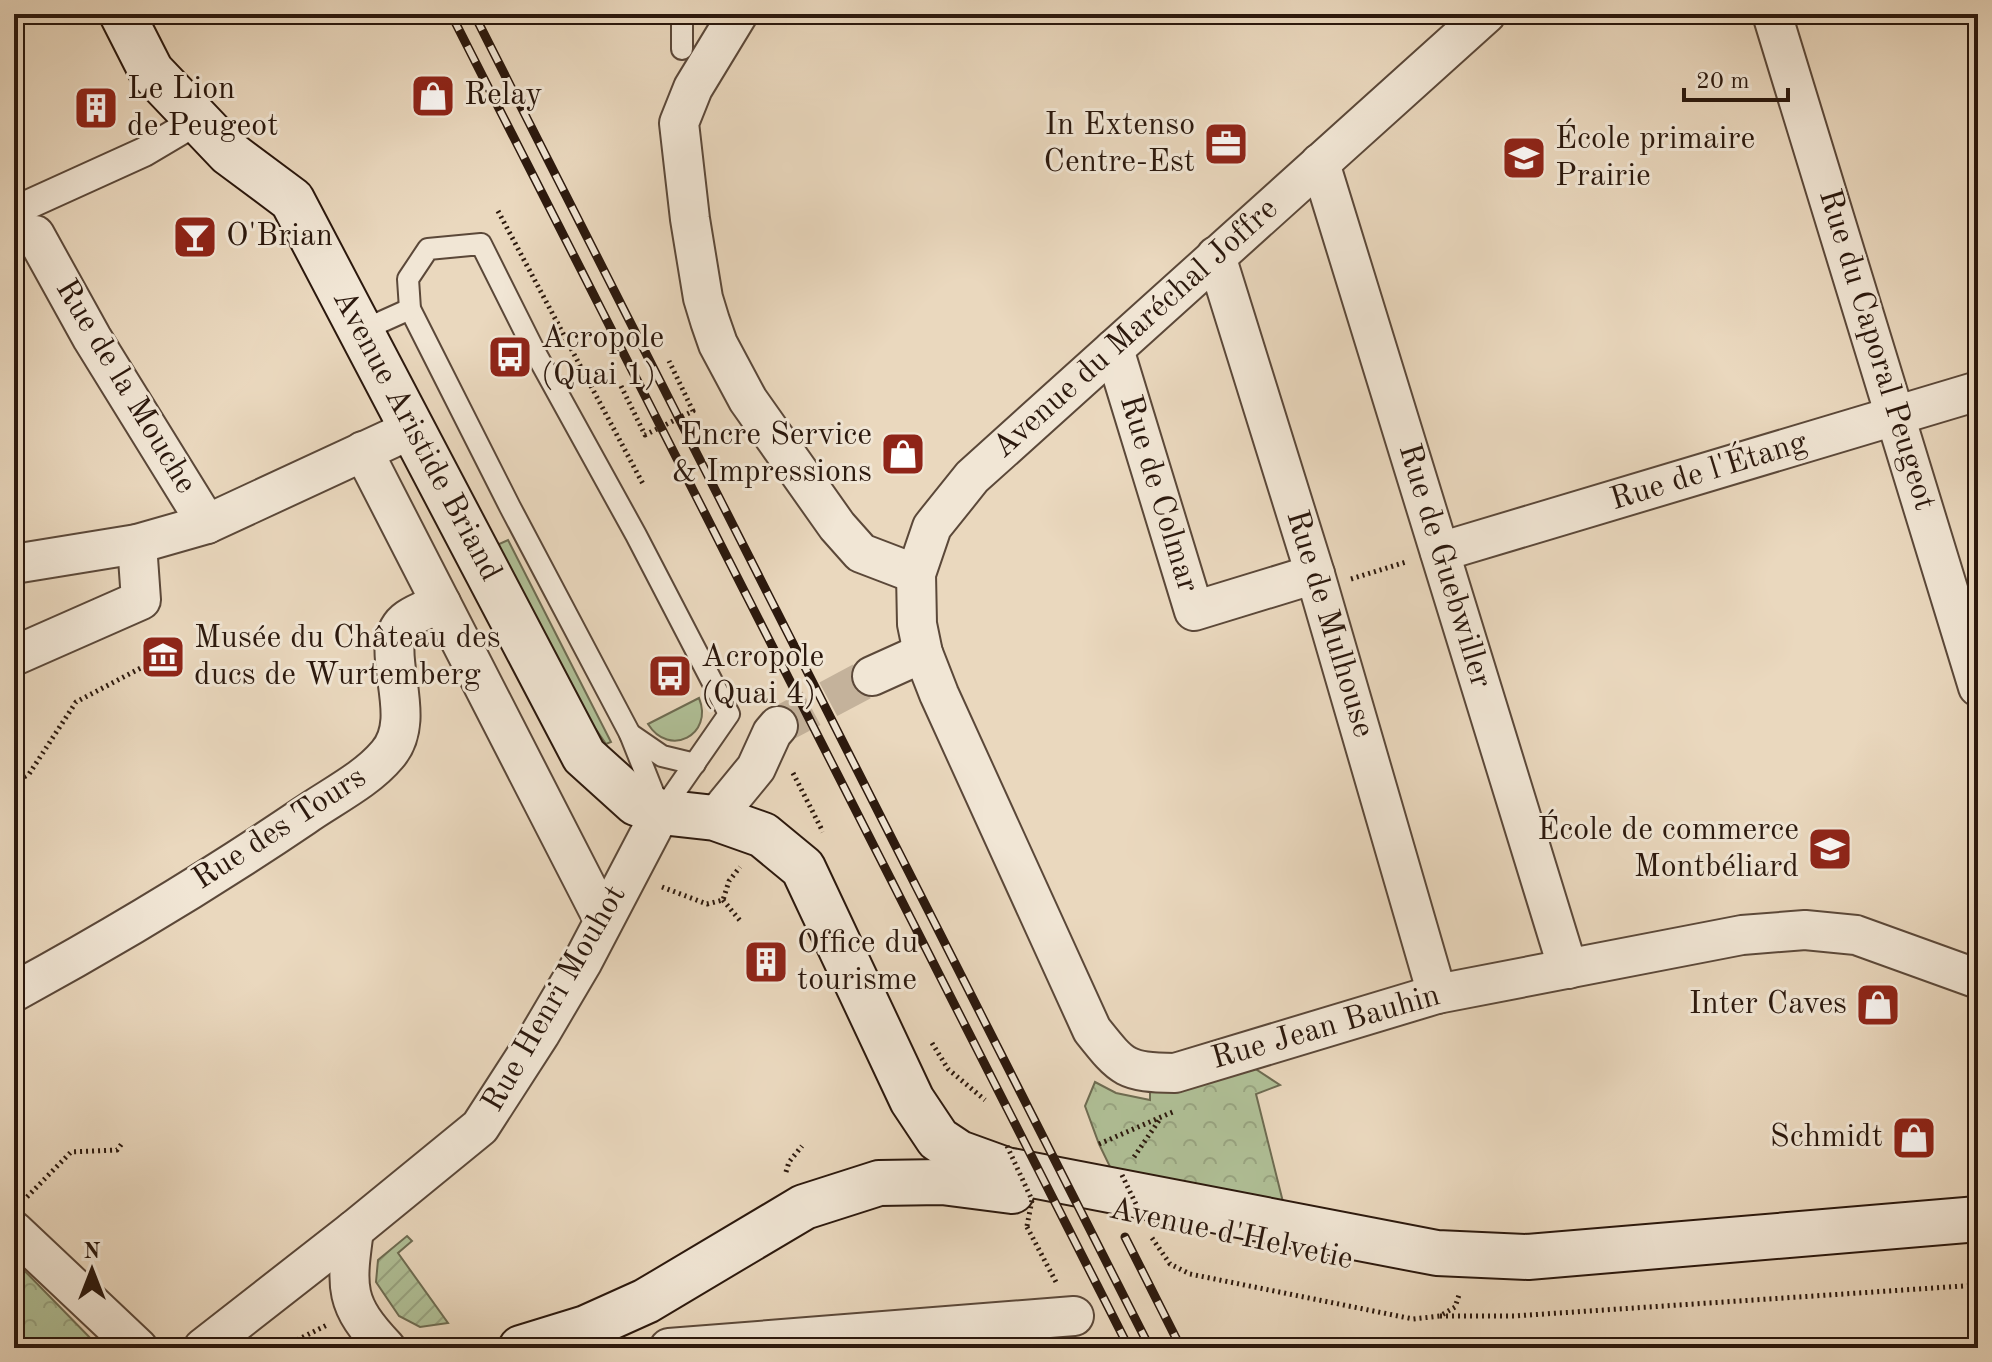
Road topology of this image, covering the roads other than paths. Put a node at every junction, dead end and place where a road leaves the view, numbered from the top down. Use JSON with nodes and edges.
{"nodes":[{"id":1,"x":122,"y":14,"type":"edge"},
{"id":2,"x":682,"y":14,"type":"edge"},
{"id":3,"x":738,"y":14,"type":"edge"},
{"id":4,"x":1486,"y":14,"type":"edge"},
{"id":5,"x":1772,"y":14,"type":"edge"},
{"id":6,"x":682,"y":49,"type":"dead end"},
{"id":7,"x":198,"y":120,"type":"junction"},
{"id":8,"x":1320,"y":163,"type":"junction"},
{"id":9,"x":23,"y":218,"type":"edge"},
{"id":10,"x":1216,"y":256,"type":"junction"},
{"id":11,"x":410,"y":309,"type":"junction"},
{"id":12,"x":361,"y":331,"type":"junction"},
{"id":13,"x":1114,"y":349,"type":"junction"},
{"id":14,"x":1978,"y":391,"type":"edge"},
{"id":15,"x":1897,"y":415,"type":"junction"},
{"id":16,"x":412,"y":429,"type":"junction"},
{"id":17,"x":363,"y":451,"type":"junction"},
{"id":18,"x":207,"y":524,"type":"junction"},
{"id":19,"x":137,"y":544,"type":"junction"},
{"id":20,"x":1440,"y":552,"type":"junction"},
{"id":21,"x":14,"y":564,"type":"edge"},
{"id":22,"x":916,"y":574,"type":"junction"},
{"id":23,"x":1317,"y":582,"type":"junction"},
{"id":24,"x":441,"y":603,"type":"junction"},
{"id":25,"x":923,"y":653,"type":"junction"},
{"id":26,"x":14,"y":656,"type":"edge"},
{"id":27,"x":872,"y":676,"type":"tunnel mouth"},
{"id":28,"x":1978,"y":687,"type":"edge"},
{"id":29,"x":778,"y":726,"type":"tunnel mouth"},
{"id":30,"x":630,"y":734,"type":"junction"},
{"id":31,"x":695,"y":764,"type":"junction"},
{"id":32,"x":661,"y":812,"type":"junction"},
{"id":33,"x":715,"y":818,"type":"junction"},
{"id":34,"x":603,"y":919,"type":"junction"},
{"id":35,"x":1568,"y":969,"type":"junction"},
{"id":36,"x":1978,"y":979,"type":"edge"},
{"id":37,"x":14,"y":992,"type":"edge"},
{"id":38,"x":1437,"y":994,"type":"junction"},
{"id":39,"x":912,"y":1100,"type":"junction"},
{"id":40,"x":1006,"y":1158,"type":"joint"},
{"id":41,"x":879,"y":1183,"type":"junction"},
{"id":42,"x":19,"y":1216,"type":"edge"},
{"id":43,"x":1978,"y":1219,"type":"edge"},
{"id":44,"x":354,"y":1230,"type":"junction"},
{"id":45,"x":1978,"y":1244,"type":"edge"},
{"id":46,"x":1074,"y":1316,"type":"dead end"},
{"id":47,"x":595,"y":1338,"type":"edge"},
{"id":48,"x":138,"y":1348,"type":"edge"},
{"id":49,"x":203,"y":1348,"type":"edge"},
{"id":50,"x":386,"y":1348,"type":"edge"},
{"id":51,"x":521,"y":1348,"type":"edge"},
{"id":52,"x":669,"y":1348,"type":"edge"}],
"edges":[{"from":1,"to":7,"type":"main road","name":"Avenue Aristide Briand"},
{"from":2,"to":6,"type":"lane"},
{"from":3,"to":22,"type":"street"},
{"from":4,"to":8,"type":"street","name":"Avenue du Maréchal Joffre"},
{"from":5,"to":15,"type":"street","name":"Rue du Caporal Peugeot"},
{"from":7,"to":9,"type":"street"},
{"from":7,"to":12,"type":"main road","name":"Avenue Aristide Briand"},
{"from":8,"to":10,"type":"street","name":"Avenue du Maréchal Joffre"},
{"from":8,"to":20,"type":"street","name":"Rue de Guebwiller"},
{"from":9,"to":18,"type":"street","name":"Rue de la Mouche"},
{"from":10,"to":13,"type":"street","name":"Avenue du Maréchal Joffre"},
{"from":10,"to":23,"type":"street","name":"Rue de Mulhouse"},
{"from":11,"to":12,"type":"lane"},
{"from":11,"to":30,"type":"lane"},
{"from":11,"to":31,"type":"lane"},
{"from":12,"to":16,"type":"main road","name":"Avenue Aristide Briand"},
{"from":13,"to":22,"type":"street","name":"Avenue du Maréchal Joffre"},
{"from":13,"to":23,"type":"street","name":"Rue de Colmar"},
{"from":14,"to":15,"type":"street","name":"Rue de l'Étang"},
{"from":15,"to":20,"type":"street","name":"Rue de l'Étang"},
{"from":15,"to":28,"type":"street","name":"Rue du Caporal Peugeot"},
{"from":16,"to":17,"type":"street"},
{"from":16,"to":32,"type":"main road","name":"Avenue Aristide Briand"},
{"from":17,"to":18,"type":"street"},
{"from":17,"to":24,"type":"street"},
{"from":18,"to":19,"type":"street"},
{"from":19,"to":21,"type":"street"},
{"from":19,"to":26,"type":"street"},
{"from":20,"to":35,"type":"street","name":"Rue de Guebwiller"},
{"from":22,"to":25,"type":"street","name":"Avenue du Maréchal Joffre"},
{"from":23,"to":38,"type":"street","name":"Rue de Mulhouse"},
{"from":24,"to":34,"type":"street"},
{"from":24,"to":37,"type":"street","name":"Rue des Tours"},
{"from":25,"to":27,"type":"street"},
{"from":25,"to":38,"type":"street","name":"Rue Jean Bauhin"},
{"from":29,"to":33,"type":"street"},
{"from":30,"to":31,"type":"lane"},
{"from":30,"to":32,"type":"lane"},
{"from":31,"to":32,"type":"lane"},
{"from":32,"to":33,"type":"main road","name":"Avenue Aristide Briand"},
{"from":32,"to":34,"type":"street","name":"Rue Henri Mouhot"},
{"from":33,"to":39,"type":"main road","name":"Avenue Aristide Briand"},
{"from":34,"to":44,"type":"street","name":"Rue Henri Mouhot"},
{"from":35,"to":36,"type":"street","name":"Rue Jean Bauhin"},
{"from":35,"to":38,"type":"street","name":"Rue Jean Bauhin"},
{"from":39,"to":40,"type":"main road","name":"Avenue Aristide Briand"},
{"from":39,"to":41,"type":"main road","name":"Avenue Aristide Briand"},
{"from":40,"to":43,"type":"main road","name":"Avenue d'Helvetie"},
{"from":41,"to":45,"type":"main road","name":"Avenue d'Helvetie"},
{"from":41,"to":47,"type":"main road","name":"Avenue d'Helvetie"},
{"from":42,"to":48,"type":"street"},
{"from":44,"to":49,"type":"street","name":"Rue Henri Mouhot"},
{"from":44,"to":50,"type":"street"},
{"from":46,"to":52,"type":"street"},
{"from":47,"to":51,"type":"main road","name":"Avenue d'Helvetie"}]}
